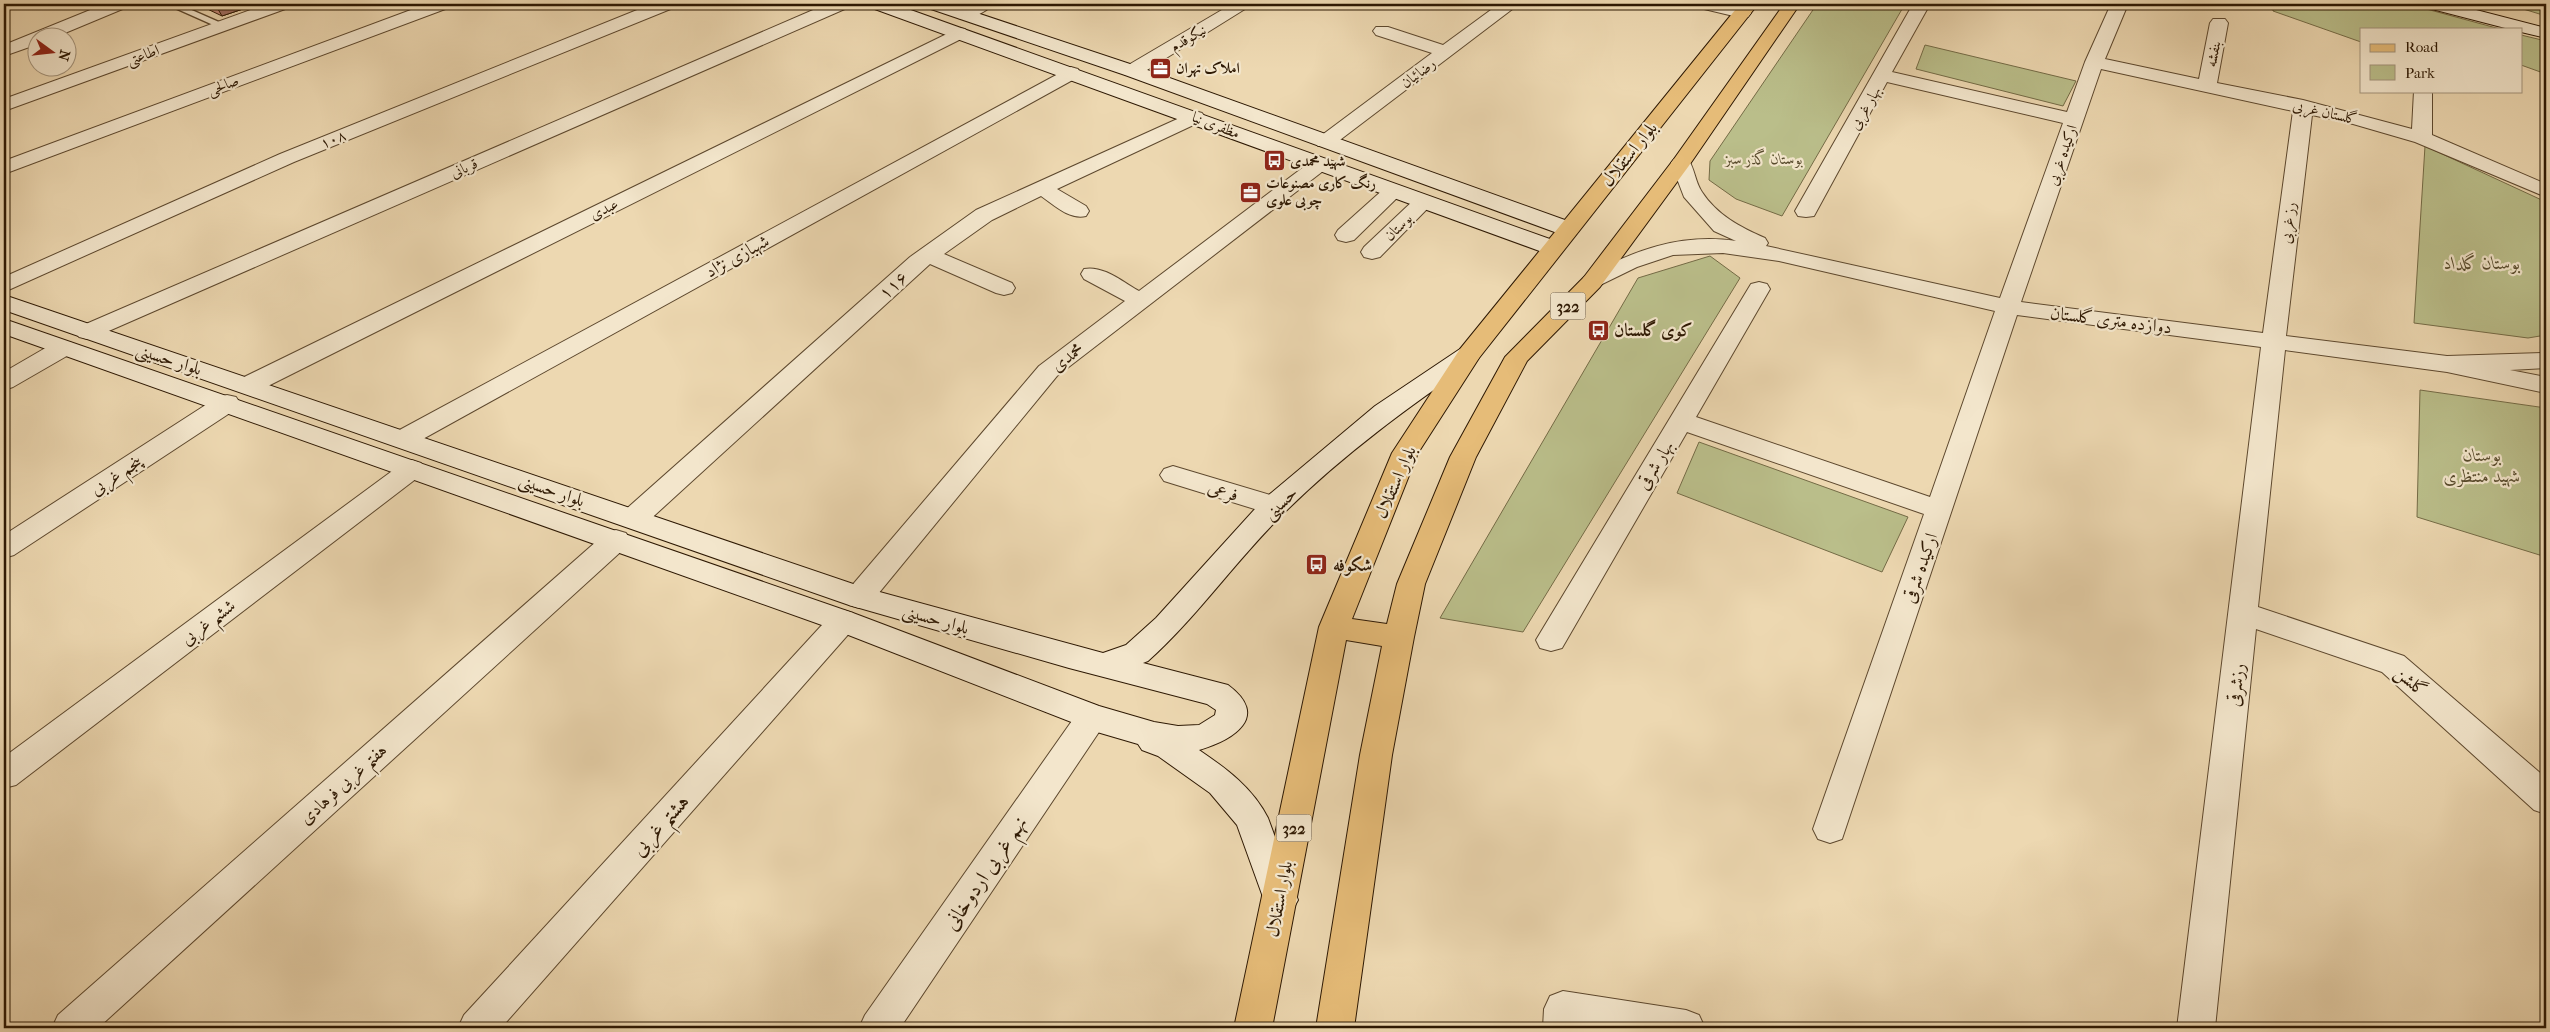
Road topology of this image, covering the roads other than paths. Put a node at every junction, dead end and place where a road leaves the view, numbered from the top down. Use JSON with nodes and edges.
{"nodes":[{"id":1,"x":119,"y":4,"type":"edge"},
{"id":2,"x":171,"y":4,"type":"edge"},
{"id":3,"x":282,"y":4,"type":"edge"},
{"id":4,"x":442,"y":4,"type":"edge"},
{"id":5,"x":667,"y":4,"type":"edge"},
{"id":6,"x":841,"y":4,"type":"edge"},
{"id":7,"x":878,"y":4,"type":"edge"},
{"id":8,"x":934,"y":4,"type":"edge"},
{"id":9,"x":984,"y":4,"type":"edge"},
{"id":10,"x":1244,"y":4,"type":"edge"},
{"id":11,"x":1510,"y":4,"type":"edge"},
{"id":12,"x":1706,"y":4,"type":"edge"},
{"id":13,"x":1792,"y":4,"type":"edge"},
{"id":14,"x":1922,"y":4,"type":"edge"},
{"id":15,"x":2120,"y":4,"type":"edge"},
{"id":16,"x":2434,"y":4,"type":"edge"},
{"id":17,"x":2478,"y":4,"type":"edge"},
{"id":18,"x":1746,"y":9,"type":"edge"},
{"id":19,"x":961,"y":23,"type":"junction"},
{"id":20,"x":2218,"y":23,"type":"dead end"},
{"id":21,"x":2546,"y":23,"type":"edge"},
{"id":22,"x":223,"y":26,"type":"junction"},
{"id":23,"x":1382,"y":32,"type":"dead end"},
{"id":24,"x":2546,"y":34,"type":"edge"},
{"id":25,"x":4,"y":51,"type":"edge"},
{"id":26,"x":1446,"y":52,"type":"junction"},
{"id":27,"x":2094,"y":62,"type":"junction"},
{"id":28,"x":1132,"y":71,"type":"junction"},
{"id":29,"x":1070,"y":73,"type":"junction"},
{"id":30,"x":1884,"y":76,"type":"junction"},
{"id":31,"x":2207,"y":86,"type":"junction"},
{"id":32,"x":2423,"y":92,"type":"edge"},
{"id":33,"x":4,"y":105,"type":"edge"},
{"id":34,"x":2303,"y":106,"type":"junction"},
{"id":35,"x":1195,"y":117,"type":"junction"},
{"id":36,"x":2074,"y":120,"type":"junction"},
{"id":37,"x":2422,"y":138,"type":"junction"},
{"id":38,"x":1323,"y":153,"type":"junction"},
{"id":39,"x":1681,"y":163,"type":"junction"},
{"id":40,"x":4,"y":168,"type":"edge"},
{"id":41,"x":1042,"y":188,"type":"junction"},
{"id":42,"x":2546,"y":190,"type":"edge"},
{"id":43,"x":1393,"y":191,"type":"junction"},
{"id":44,"x":1423,"y":202,"type":"junction"},
{"id":45,"x":1499,"y":204,"type":"junction"},
{"id":46,"x":1078,"y":211,"type":"dead end"},
{"id":47,"x":1806,"y":211,"type":"dead end"},
{"id":48,"x":1495,"y":227,"type":"junction"},
{"id":49,"x":1346,"y":235,"type":"dead end"},
{"id":50,"x":1560,"y":238,"type":"junction"},
{"id":51,"x":1372,"y":252,"type":"dead end"},
{"id":52,"x":1779,"y":254,"type":"junction"},
{"id":53,"x":929,"y":255,"type":"junction"},
{"id":54,"x":1092,"y":274,"type":"dead end"},
{"id":55,"x":1592,"y":282,"type":"junction"},
{"id":56,"x":4,"y":285,"type":"edge"},
{"id":57,"x":1004,"y":288,"type":"dead end"},
{"id":58,"x":1759,"y":289,"type":"dead end"},
{"id":59,"x":1140,"y":300,"type":"junction"},
{"id":60,"x":4,"y":302,"type":"edge"},
{"id":61,"x":2008,"y":307,"type":"junction"},
{"id":62,"x":4,"y":326,"type":"edge"},
{"id":63,"x":87,"y":332,"type":"junction"},
{"id":64,"x":2273,"y":341,"type":"junction"},
{"id":65,"x":63,"y":348,"type":"junction"},
{"id":66,"x":1469,"y":354,"type":"junction"},
{"id":67,"x":2546,"y":361,"type":"edge"},
{"id":68,"x":2447,"y":364,"type":"junction"},
{"id":69,"x":4,"y":382,"type":"edge"},
{"id":70,"x":249,"y":385,"type":"junction"},
{"id":71,"x":2546,"y":385,"type":"edge"},
{"id":72,"x":227,"y":403,"type":"junction"},
{"id":73,"x":1681,"y":421,"type":"junction"},
{"id":74,"x":403,"y":439,"type":"junction"},
{"id":75,"x":412,"y":469,"type":"junction"},
{"id":76,"x":1172,"y":475,"type":"dead end"},
{"id":77,"x":1274,"y":506,"type":"junction"},
{"id":78,"x":1940,"y":510,"type":"junction"},
{"id":79,"x":625,"y":529,"type":"junction"},
{"id":80,"x":4,"y":548,"type":"edge"},
{"id":81,"x":851,"y":609,"type":"junction"},
{"id":82,"x":2244,"y":613,"type":"junction"},
{"id":83,"x":1334,"y":626,"type":"junction"},
{"id":84,"x":1399,"y":637,"type":"junction"},
{"id":85,"x":1551,"y":640,"type":"dead end"},
{"id":86,"x":1105,"y":664,"type":"junction"},
{"id":87,"x":1092,"y":717,"type":"junction"},
{"id":88,"x":4,"y":775,"type":"edge"},
{"id":89,"x":2546,"y":800,"type":"edge"},
{"id":90,"x":1830,"y":829,"type":"dead end"},
{"id":91,"x":1280,"y":900,"type":"junction"},
{"id":92,"x":70,"y":1028,"type":"edge"},
{"id":93,"x":477,"y":1028,"type":"edge"},
{"id":94,"x":878,"y":1028,"type":"edge"},
{"id":95,"x":1253,"y":1028,"type":"edge"},
{"id":96,"x":1335,"y":1028,"type":"edge"},
{"id":97,"x":1562,"y":1028,"type":"edge"},
{"id":98,"x":1686,"y":1028,"type":"edge"},
{"id":99,"x":2196,"y":1028,"type":"edge"}],
"edges":[{"from":1,"to":25,"type":"street"},
{"from":2,"to":22,"type":"lane"},
{"from":3,"to":22,"type":"street","name":"اطاعتی"},
{"from":4,"to":40,"type":"street","name":"صالحی"},
{"from":5,"to":56,"type":"street","name":"۱۰۸"},
{"from":6,"to":63,"type":"street","name":"قربانی"},
{"from":7,"to":19,"type":"street","name":"مظفری نیا"},
{"from":8,"to":19,"type":"street","name":"مظفری نیا"},
{"from":9,"to":19,"type":"street","name":"عبدی"},
{"from":10,"to":28,"type":"street","name":"نیکوقدم"},
{"from":11,"to":26,"type":"street","name":"رضائیان"},
{"from":12,"to":18,"type":"street"},
{"from":13,"to":39,"type":"main road","number":"322"},
{"from":14,"to":30,"type":"street","name":"بهار غربی"},
{"from":15,"to":27,"type":"street","name":"ارکیده غربی"},
{"from":16,"to":24,"type":"street"},
{"from":17,"to":21,"type":"street"},
{"from":18,"to":50,"type":"main road","name":"بلوار استقلال","number":"322"},
{"from":19,"to":28,"type":"street","name":"مظفری نیا"},
{"from":19,"to":29,"type":"street","name":"مظفری نیا"},
{"from":19,"to":70,"type":"street","name":"عبدی"},
{"from":20,"to":31,"type":"street","name":"بنفشه"},
{"from":22,"to":33,"type":"street","name":"اطاعتی"},
{"from":23,"to":26,"type":"street"},
{"from":26,"to":38,"type":"street","name":"رضائیان"},
{"from":27,"to":31,"type":"street","name":"گلستان غربی"},
{"from":27,"to":36,"type":"street","name":"ارکیده غربی"},
{"from":28,"to":38,"type":"street","name":"مظفری نیا"},
{"from":29,"to":35,"type":"street","name":"مظفری نیا"},
{"from":29,"to":74,"type":"street","name":"شهبازی نژاد"},
{"from":30,"to":36,"type":"street"},
{"from":30,"to":47,"type":"street","name":"بهار غربی"},
{"from":31,"to":34,"type":"street","name":"گلستان غربی"},
{"from":32,"to":37,"type":"street"},
{"from":34,"to":37,"type":"street","name":"گلستان غربی"},
{"from":34,"to":64,"type":"street","name":"رز غربی"},
{"from":35,"to":38,"type":"street","name":"مظفری نیا"},
{"from":35,"to":41,"type":"street","name":"۱۱۶"},
{"from":36,"to":61,"type":"street","name":"ارکیده غربی"},
{"from":37,"to":42,"type":"street","name":"گلستان غربی"},
{"from":38,"to":43,"type":"street","name":"مظفری نیا"},
{"from":38,"to":45,"type":"street","name":"مظفری نیا"},
{"from":38,"to":59,"type":"street","name":"محمدی"},
{"from":39,"to":52,"type":"street"},
{"from":39,"to":55,"type":"main road","number":"322"},
{"from":41,"to":46,"type":"street"},
{"from":41,"to":53,"type":"street","name":"۱۱۶"},
{"from":43,"to":44,"type":"street","name":"مظفری نیا"},
{"from":43,"to":49,"type":"street"},
{"from":44,"to":48,"type":"street","name":"مظفری نیا"},
{"from":44,"to":51,"type":"street","name":"بوستان"},
{"from":45,"to":48,"type":"street"},
{"from":45,"to":50,"type":"street","name":"مظفری نیا"},
{"from":48,"to":50,"type":"street","name":"مظفری نیا"},
{"from":50,"to":66,"type":"main road","name":"بلوار استقلال","number":"322"},
{"from":52,"to":55,"type":"street"},
{"from":52,"to":61,"type":"street","name":"دوازده متری گلستان"},
{"from":53,"to":57,"type":"street"},
{"from":53,"to":79,"type":"street","name":"۱۱۶"},
{"from":54,"to":59,"type":"street"},
{"from":55,"to":84,"type":"main road","number":"322"},
{"from":58,"to":73,"type":"street","name":"بهار شرقی"},
{"from":59,"to":81,"type":"street","name":"محمدی"},
{"from":60,"to":63,"type":"street","name":"بلوار حسینی"},
{"from":61,"to":64,"type":"street","name":"دوازده متری گلستان"},
{"from":61,"to":78,"type":"street","name":"ارکیده شرقی"},
{"from":62,"to":65,"type":"street","name":"بلوار حسینی"},
{"from":63,"to":70,"type":"street","name":"بلوار حسینی"},
{"from":64,"to":68,"type":"street","name":"دوازده متری گلستان"},
{"from":64,"to":82,"type":"street","name":"رزشرقی"},
{"from":65,"to":69,"type":"street"},
{"from":65,"to":72,"type":"street","name":"بلوار حسینی"},
{"from":66,"to":77,"type":"street","name":"حسینی"},
{"from":66,"to":83,"type":"main road","name":"بلوار استقلال","number":"322"},
{"from":67,"to":68,"type":"street"},
{"from":68,"to":71,"type":"street"},
{"from":70,"to":74,"type":"street","name":"بلوار حسینی"},
{"from":72,"to":75,"type":"street","name":"بلوار حسینی"},
{"from":72,"to":80,"type":"street","name":"پنجم غربی"},
{"from":73,"to":78,"type":"street"},
{"from":73,"to":85,"type":"street","name":"بهار شرقی"},
{"from":74,"to":79,"type":"street","name":"بلوار حسینی"},
{"from":75,"to":79,"type":"street","name":"بلوار حسینی"},
{"from":75,"to":88,"type":"street","name":"ششم غربی"},
{"from":76,"to":77,"type":"street","name":"فرعی"},
{"from":77,"to":86,"type":"street","name":"حسینی"},
{"from":78,"to":90,"type":"street","name":"ارکیده شرقی"},
{"from":79,"to":81,"type":"street","name":"بلوار حسینی"},
{"from":79,"to":92,"type":"street","name":"هفتم غربی فرهادی"},
{"from":81,"to":86,"type":"street","name":"بلوار حسینی"},
{"from":81,"to":87,"type":"street","name":"بلوار حسینی"},
{"from":81,"to":93,"type":"street","name":"هشتم غربی"},
{"from":82,"to":89,"type":"street","name":"گلشن"},
{"from":82,"to":99,"type":"street","name":"رزشرقی"},
{"from":83,"to":84,"type":"main road"},
{"from":83,"to":91,"type":"main road","name":"بلوار استقلال","number":"322"},
{"from":84,"to":96,"type":"main road","number":"322"},
{"from":86,"to":87,"type":"street","name":"بلوار حسینی"},
{"from":87,"to":91,"type":"street"},
{"from":87,"to":94,"type":"street","name":"نهم غربی اردوخانی"},
{"from":91,"to":95,"type":"main road","name":"بلوار استقلال","number":"322"},
{"from":97,"to":98,"type":"street"}]}
